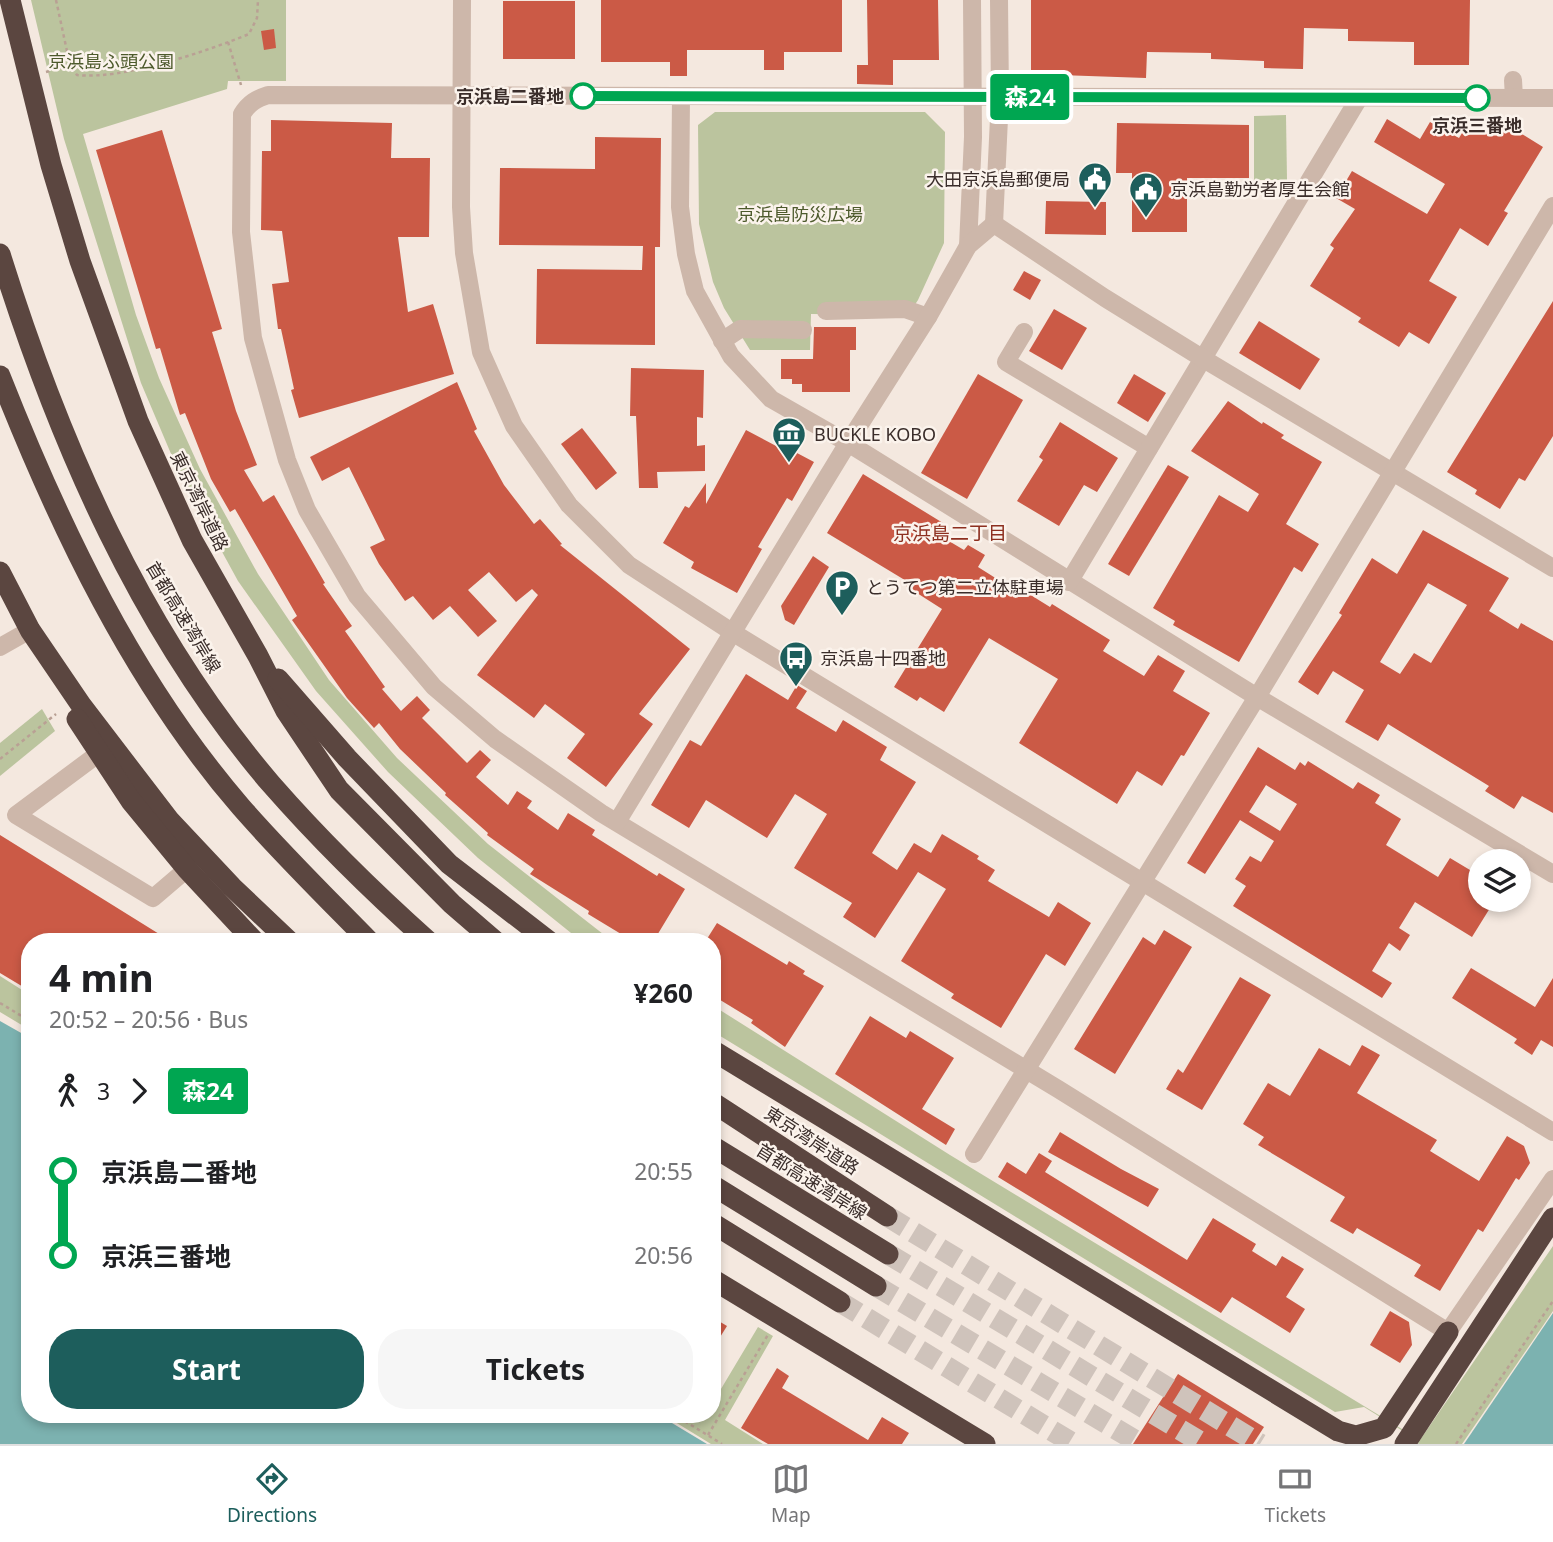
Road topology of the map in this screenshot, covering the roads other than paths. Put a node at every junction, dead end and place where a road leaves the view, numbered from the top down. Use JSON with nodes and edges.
{"nodes":[{"id":1,"x":10,"y":0,"type":"edge"},
{"id":2,"x":462,"y":0,"type":"edge"},
{"id":3,"x":972,"y":0,"type":"edge"},
{"id":4,"x":999,"y":0,"type":"edge"},
{"id":5,"x":461,"y":97,"type":"junction"},
{"id":6,"x":681,"y":97,"type":"junction"},
{"id":7,"x":974,"y":97,"type":"junction"},
{"id":8,"x":1000,"y":97,"type":"junction"},
{"id":9,"x":1359,"y":98,"type":"junction"},
{"id":10,"x":1553,"y":98,"type":"edge"},
{"id":11,"x":1553,"y":206,"type":"edge"},
{"id":12,"x":994,"y":224,"type":"junction"},
{"id":13,"x":968,"y":246,"type":"junction"},
{"id":14,"x":0,"y":254,"type":"edge"},
{"id":15,"x":826,"y":311,"type":"dead end"},
{"id":16,"x":928,"y":317,"type":"junction"},
{"id":17,"x":803,"y":330,"type":"dead end"},
{"id":18,"x":1024,"y":332,"type":"dead end"},
{"id":19,"x":722,"y":341,"type":"junction"},
{"id":20,"x":1202,"y":358,"type":"junction"},
{"id":21,"x":0,"y":376,"type":"edge"},
{"id":22,"x":848,"y":443,"type":"junction"},
{"id":23,"x":1149,"y":448,"type":"junction"},
{"id":24,"x":1393,"y":474,"type":"junction"},
{"id":25,"x":1553,"y":568,"type":"edge"},
{"id":26,"x":0,"y":572,"type":"edge"},
{"id":27,"x":1069,"y":582,"type":"junction"},
{"id":28,"x":30,"y":631,"type":"junction"},
{"id":29,"x":732,"y":632,"type":"junction"},
{"id":30,"x":0,"y":647,"type":"edge"},
{"id":31,"x":258,"y":656,"type":"junction"},
{"id":32,"x":1257,"y":697,"type":"junction"},
{"id":33,"x":99,"y":754,"type":"junction"},
{"id":34,"x":617,"y":821,"type":"junction"},
{"id":35,"x":187,"y":869,"type":"junction"},
{"id":36,"x":1553,"y":874,"type":"edge"},
{"id":37,"x":1141,"y":881,"type":"junction"},
{"id":38,"x":247,"y":933,"type":"edge"},
{"id":39,"x":281,"y":933,"type":"edge"},
{"id":40,"x":361,"y":933,"type":"edge"},
{"id":41,"x":419,"y":933,"type":"edge"},
{"id":42,"x":486,"y":933,"type":"edge"},
{"id":43,"x":538,"y":933,"type":"edge"},
{"id":44,"x":721,"y":1056,"type":"edge"},
{"id":45,"x":1026,"y":1069,"type":"junction"},
{"id":46,"x":721,"y":1108,"type":"edge"},
{"id":47,"x":1553,"y":1132,"type":"edge"},
{"id":48,"x":721,"y":1152,"type":"edge"},
{"id":49,"x":974,"y":1154,"type":"dead end"},
{"id":50,"x":1553,"y":1179,"type":"edge"},
{"id":51,"x":721,"y":1191,"type":"edge"},
{"id":52,"x":887,"y":1216,"type":"tunnel mouth"},
{"id":53,"x":1553,"y":1219,"type":"edge"},
{"id":54,"x":721,"y":1229,"type":"edge"},
{"id":55,"x":888,"y":1254,"type":"tunnel mouth"},
{"id":56,"x":721,"y":1284,"type":"edge"},
{"id":57,"x":876,"y":1286,"type":"tunnel mouth"},
{"id":58,"x":840,"y":1302,"type":"tunnel mouth"},
{"id":59,"x":1448,"y":1332,"type":"junction"},
{"id":60,"x":1327,"y":1426,"type":"junction"},
{"id":61,"x":985,"y":1444,"type":"edge"},
{"id":62,"x":1342,"y":1444,"type":"edge"},
{"id":63,"x":1405,"y":1444,"type":"edge"}],
"edges":[{"from":1,"to":31,"type":"highway","name":"東京湾岸道路"},
{"from":2,"to":5,"type":"street"},
{"from":3,"to":7,"type":"street"},
{"from":4,"to":8,"type":"street"},
{"from":5,"to":6,"type":"street"},
{"from":5,"to":29,"type":"street"},
{"from":5,"to":34,"type":"street"},
{"from":6,"to":7,"type":"street"},
{"from":6,"to":19,"type":"street"},
{"from":7,"to":8,"type":"street"},
{"from":7,"to":13,"type":"street"},
{"from":8,"to":9,"type":"street"},
{"from":8,"to":12,"type":"street"},
{"from":9,"to":10,"type":"street"},
{"from":9,"to":20,"type":"street"},
{"from":11,"to":24,"type":"street"},
{"from":12,"to":13,"type":"street"},
{"from":12,"to":20,"type":"street"},
{"from":13,"to":16,"type":"street"},
{"from":14,"to":41,"type":"highway","name":"首都高速湾岸線"},
{"from":15,"to":16,"type":"street"},
{"from":16,"to":22,"type":"street"},
{"from":17,"to":19,"type":"street"},
{"from":18,"to":23,"type":"street"},
{"from":19,"to":22,"type":"street"},
{"from":20,"to":23,"type":"street"},
{"from":20,"to":24,"type":"street"},
{"from":21,"to":40,"type":"highway"},
{"from":22,"to":27,"type":"street"},
{"from":22,"to":29,"type":"street"},
{"from":23,"to":27,"type":"street"},
{"from":24,"to":25,"type":"street"},
{"from":24,"to":32,"type":"street"},
{"from":26,"to":28,"type":"highway"},
{"from":27,"to":32,"type":"street"},
{"from":28,"to":30,"type":"street"},
{"from":28,"to":33,"type":"highway"},
{"from":28,"to":39,"type":"highway"},
{"from":29,"to":34,"type":"street"},
{"from":29,"to":37,"type":"street"},
{"from":31,"to":42,"type":"highway","name":"東京湾岸道路"},
{"from":31,"to":43,"type":"highway"},
{"from":32,"to":36,"type":"street"},
{"from":32,"to":37,"type":"street"},
{"from":33,"to":35,"type":"highway"},
{"from":33,"to":35,"type":"street"},
{"from":34,"to":45,"type":"street"},
{"from":35,"to":38,"type":"highway"},
{"from":37,"to":45,"type":"street"},
{"from":37,"to":47,"type":"street"},
{"from":44,"to":60,"type":"highway"},
{"from":45,"to":49,"type":"street"},
{"from":45,"to":59,"type":"street"},
{"from":46,"to":52,"type":"highway","name":"東京湾岸道路"},
{"from":48,"to":55,"type":"highway","name":"首都高速湾岸線"},
{"from":50,"to":59,"type":"street"},
{"from":51,"to":57,"type":"highway"},
{"from":53,"to":63,"type":"highway"},
{"from":54,"to":58,"type":"highway"},
{"from":56,"to":61,"type":"highway"},
{"from":59,"to":60,"type":"highway"},
{"from":60,"to":62,"type":"highway"}]}
